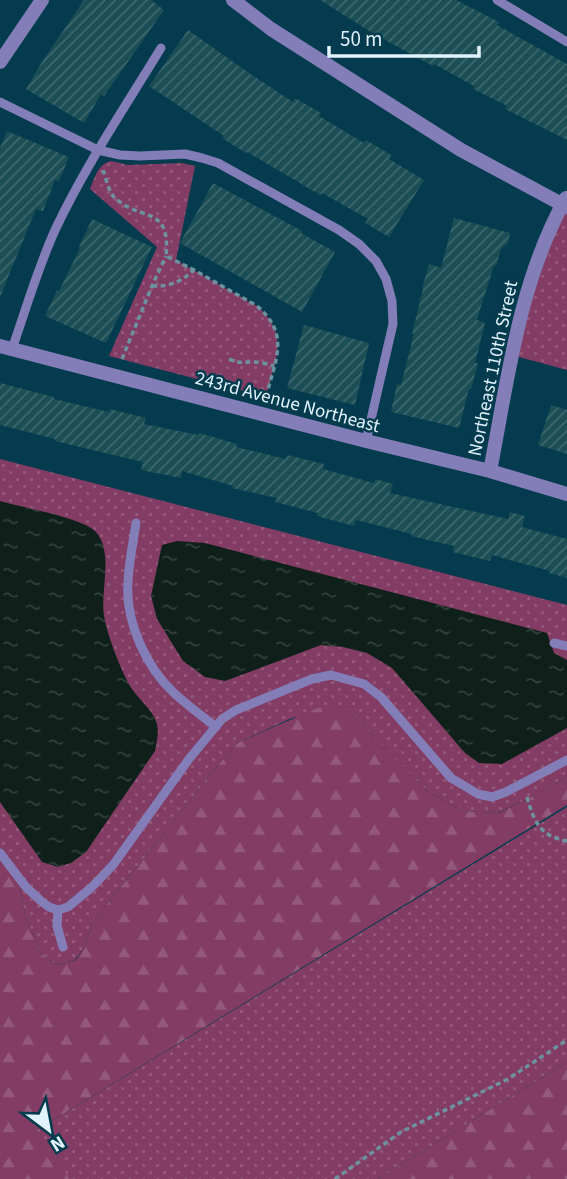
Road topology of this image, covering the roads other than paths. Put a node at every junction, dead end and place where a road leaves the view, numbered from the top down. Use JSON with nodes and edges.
{"nodes":[{"id":1,"x":233,"y":0,"type":"edge"},
{"id":2,"x":497,"y":0,"type":"edge"},
{"id":3,"x":37,"y":2,"type":"edge"},
{"id":4,"x":567,"y":42,"type":"edge"},
{"id":5,"x":161,"y":48,"type":"dead end"},
{"id":6,"x":0,"y":62,"type":"edge"},
{"id":7,"x":0,"y":102,"type":"edge"},
{"id":8,"x":98,"y":150,"type":"junction"},
{"id":9,"x":565,"y":202,"type":"edge"},
{"id":10,"x":6,"y":347,"type":"edge"},
{"id":11,"x":366,"y":441,"type":"junction"},
{"id":12,"x":490,"y":471,"type":"junction"},
{"id":13,"x":567,"y":494,"type":"edge"},
{"id":14,"x":136,"y":523,"type":"dead end"},
{"id":15,"x":554,"y":643,"type":"dead end"},
{"id":16,"x":567,"y":646,"type":"edge"},
{"id":17,"x":216,"y":727,"type":"junction"},
{"id":18,"x":567,"y":760,"type":"edge"},
{"id":19,"x":0,"y":853,"type":"edge"},
{"id":20,"x":58,"y":909,"type":"junction"},
{"id":21,"x":63,"y":947,"type":"dead end"}],
"edges":[{"from":1,"to":9,"type":"street"},
{"from":2,"to":4,"type":"lane"},
{"from":3,"to":6,"type":"street"},
{"from":5,"to":8,"type":"lane"},
{"from":7,"to":8,"type":"lane"},
{"from":8,"to":10,"type":"lane"},
{"from":8,"to":11,"type":"lane"},
{"from":9,"to":12,"type":"street","name":"Northeast 110th Street"},
{"from":10,"to":11,"type":"street","name":"243rd Avenue Northeast"},
{"from":11,"to":12,"type":"street","name":"243rd Avenue Northeast"},
{"from":12,"to":13,"type":"street","name":"243rd Avenue Northeast"},
{"from":14,"to":17,"type":"lane"},
{"from":15,"to":16,"type":"lane"},
{"from":17,"to":18,"type":"lane"},
{"from":17,"to":20,"type":"lane"},
{"from":19,"to":20,"type":"lane"},
{"from":20,"to":21,"type":"lane"}]}
